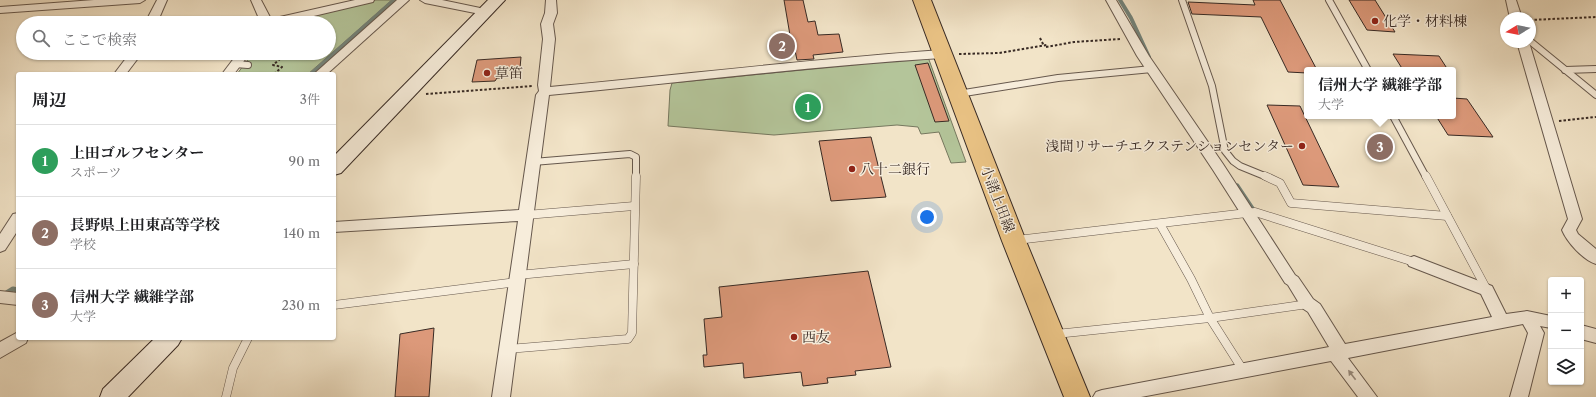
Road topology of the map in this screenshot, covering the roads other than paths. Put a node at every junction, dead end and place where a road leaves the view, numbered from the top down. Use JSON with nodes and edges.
{"nodes":[{"id":1,"x":140,"y":0,"type":"edge"},
{"id":2,"x":162,"y":0,"type":"edge"},
{"id":3,"x":256,"y":0,"type":"edge"},
{"id":4,"x":369,"y":0,"type":"edge"},
{"id":5,"x":404,"y":0,"type":"edge"},
{"id":6,"x":425,"y":0,"type":"edge"},
{"id":7,"x":497,"y":0,"type":"edge"},
{"id":8,"x":551,"y":0,"type":"edge"},
{"id":9,"x":922,"y":0,"type":"edge"},
{"id":10,"x":1110,"y":0,"type":"edge"},
{"id":11,"x":1182,"y":0,"type":"edge"},
{"id":12,"x":1329,"y":0,"type":"edge"},
{"id":13,"x":1511,"y":0,"type":"edge"},
{"id":14,"x":0,"y":10,"type":"edge"},
{"id":15,"x":485,"y":12,"type":"junction"},
{"id":16,"x":1514,"y":12,"type":"edge"},
{"id":17,"x":154,"y":16,"type":"edge"},
{"id":18,"x":264,"y":16,"type":"edge"},
{"id":19,"x":299,"y":16,"type":"edge"},
{"id":20,"x":1536,"y":46,"type":"edge"},
{"id":21,"x":1525,"y":48,"type":"edge"},
{"id":22,"x":943,"y":55,"type":"junction"},
{"id":23,"x":131,"y":60,"type":"edge"},
{"id":24,"x":239,"y":60,"type":"edge"},
{"id":25,"x":336,"y":60,"type":"edge"},
{"id":26,"x":336,"y":60,"type":"edge"},
{"id":27,"x":248,"y":65,"type":"dead end"},
{"id":28,"x":1366,"y":67,"type":"edge"},
{"id":29,"x":232,"y":69,"type":"edge"},
{"id":30,"x":1152,"y":69,"type":"junction"},
{"id":31,"x":1596,"y":69,"type":"edge"},
{"id":32,"x":1565,"y":70,"type":"junction"},
{"id":33,"x":122,"y":72,"type":"edge"},
{"id":34,"x":322,"y":72,"type":"edge"},
{"id":35,"x":544,"y":88,"type":"junction"},
{"id":36,"x":958,"y":94,"type":"junction"},
{"id":37,"x":1596,"y":95,"type":"edge"},
{"id":38,"x":1395,"y":119,"type":"edge"},
{"id":39,"x":533,"y":162,"type":"junction"},
{"id":40,"x":336,"y":165,"type":"edge"},
{"id":41,"x":634,"y":206,"type":"junction"},
{"id":42,"x":1252,"y":212,"type":"junction"},
{"id":43,"x":526,"y":215,"type":"junction"},
{"id":44,"x":1447,"y":216,"type":"junction"},
{"id":45,"x":16,"y":221,"type":"edge"},
{"id":46,"x":1160,"y":224,"type":"junction"},
{"id":47,"x":336,"y":227,"type":"edge"},
{"id":48,"x":1014,"y":241,"type":"junction"},
{"id":49,"x":0,"y":246,"type":"edge"},
{"id":50,"x":1596,"y":258,"type":"edge"},
{"id":51,"x":1414,"y":262,"type":"joint"},
{"id":52,"x":634,"y":264,"type":"junction"},
{"id":53,"x":517,"y":279,"type":"junction"},
{"id":54,"x":1487,"y":290,"type":"junction"},
{"id":55,"x":1308,"y":304,"type":"junction"},
{"id":56,"x":336,"y":305,"type":"edge"},
{"id":57,"x":1528,"y":317,"type":"junction"},
{"id":58,"x":1210,"y":318,"type":"junction"},
{"id":59,"x":1548,"y":321,"type":"edge"},
{"id":60,"x":1502,"y":322,"type":"junction"},
{"id":61,"x":1584,"y":333,"type":"edge"},
{"id":62,"x":1052,"y":334,"type":"junction"},
{"id":63,"x":1596,"y":336,"type":"edge"},
{"id":64,"x":17,"y":340,"type":"edge"},
{"id":65,"x":168,"y":340,"type":"edge"},
{"id":66,"x":247,"y":340,"type":"edge"},
{"id":67,"x":508,"y":349,"type":"junction"},
{"id":68,"x":0,"y":351,"type":"edge"},
{"id":69,"x":1338,"y":353,"type":"junction"},
{"id":70,"x":1243,"y":370,"type":"junction"},
{"id":71,"x":112,"y":397,"type":"edge"},
{"id":72,"x":226,"y":397,"type":"edge"},
{"id":73,"x":501,"y":397,"type":"edge"},
{"id":74,"x":1077,"y":397,"type":"edge"},
{"id":75,"x":1102,"y":397,"type":"edge"},
{"id":76,"x":1368,"y":397,"type":"edge"},
{"id":77,"x":1519,"y":397,"type":"edge"}],
"edges":[{"from":1,"to":14,"type":"street"},
{"from":2,"to":17,"type":"street"},
{"from":3,"to":18,"type":"street"},
{"from":4,"to":19,"type":"street"},
{"from":5,"to":26,"type":"street"},
{"from":6,"to":15,"type":"street"},
{"from":7,"to":15,"type":"street"},
{"from":8,"to":35,"type":"street"},
{"from":9,"to":22,"type":"main road","name":"小諸上田線"},
{"from":10,"to":30,"type":"street"},
{"from":11,"to":44,"type":"lane"},
{"from":12,"to":28,"type":"lane"},
{"from":13,"to":16,"type":"street"},
{"from":15,"to":40,"type":"street"},
{"from":20,"to":32,"type":"lane"},
{"from":21,"to":50,"type":"street"},
{"from":22,"to":35,"type":"street"},
{"from":22,"to":36,"type":"main road","name":"小諸上田線"},
{"from":23,"to":33,"type":"street"},
{"from":24,"to":29,"type":"street"},
{"from":25,"to":34,"type":"street"},
{"from":27,"to":29,"type":"lane"},
{"from":30,"to":36,"type":"lane"},
{"from":30,"to":42,"type":"street"},
{"from":31,"to":32,"type":"lane"},
{"from":32,"to":37,"type":"lane"},
{"from":35,"to":39,"type":"street"},
{"from":36,"to":48,"type":"main road","name":"小諸上田線"},
{"from":38,"to":44,"type":"lane"},
{"from":39,"to":41,"type":"lane"},
{"from":39,"to":43,"type":"street"},
{"from":41,"to":43,"type":"lane"},
{"from":41,"to":52,"type":"lane"},
{"from":42,"to":46,"type":"lane"},
{"from":42,"to":51,"type":"lane"},
{"from":42,"to":55,"type":"street"},
{"from":43,"to":47,"type":"street"},
{"from":43,"to":53,"type":"street"},
{"from":44,"to":54,"type":"lane"},
{"from":45,"to":49,"type":"street"},
{"from":46,"to":48,"type":"lane"},
{"from":46,"to":58,"type":"lane"},
{"from":48,"to":62,"type":"main road","name":"小諸上田線"},
{"from":51,"to":54,"type":"street"},
{"from":52,"to":53,"type":"lane"},
{"from":52,"to":67,"type":"lane"},
{"from":53,"to":56,"type":"lane"},
{"from":53,"to":67,"type":"street"},
{"from":54,"to":60,"type":"street"},
{"from":55,"to":58,"type":"lane"},
{"from":55,"to":69,"type":"street"},
{"from":57,"to":59,"type":"street"},
{"from":57,"to":60,"type":"street"},
{"from":57,"to":77,"type":"street"},
{"from":58,"to":62,"type":"lane"},
{"from":58,"to":70,"type":"lane"},
{"from":60,"to":69,"type":"street"},
{"from":61,"to":63,"type":"street"},
{"from":62,"to":74,"type":"main road","name":"小諸上田線"},
{"from":64,"to":68,"type":"street"},
{"from":65,"to":71,"type":"street"},
{"from":66,"to":72,"type":"lane"},
{"from":67,"to":73,"type":"street"},
{"from":69,"to":70,"type":"street"},
{"from":76,"to":69,"type":"street","one_way":true},
{"from":70,"to":75,"type":"street"}]}
